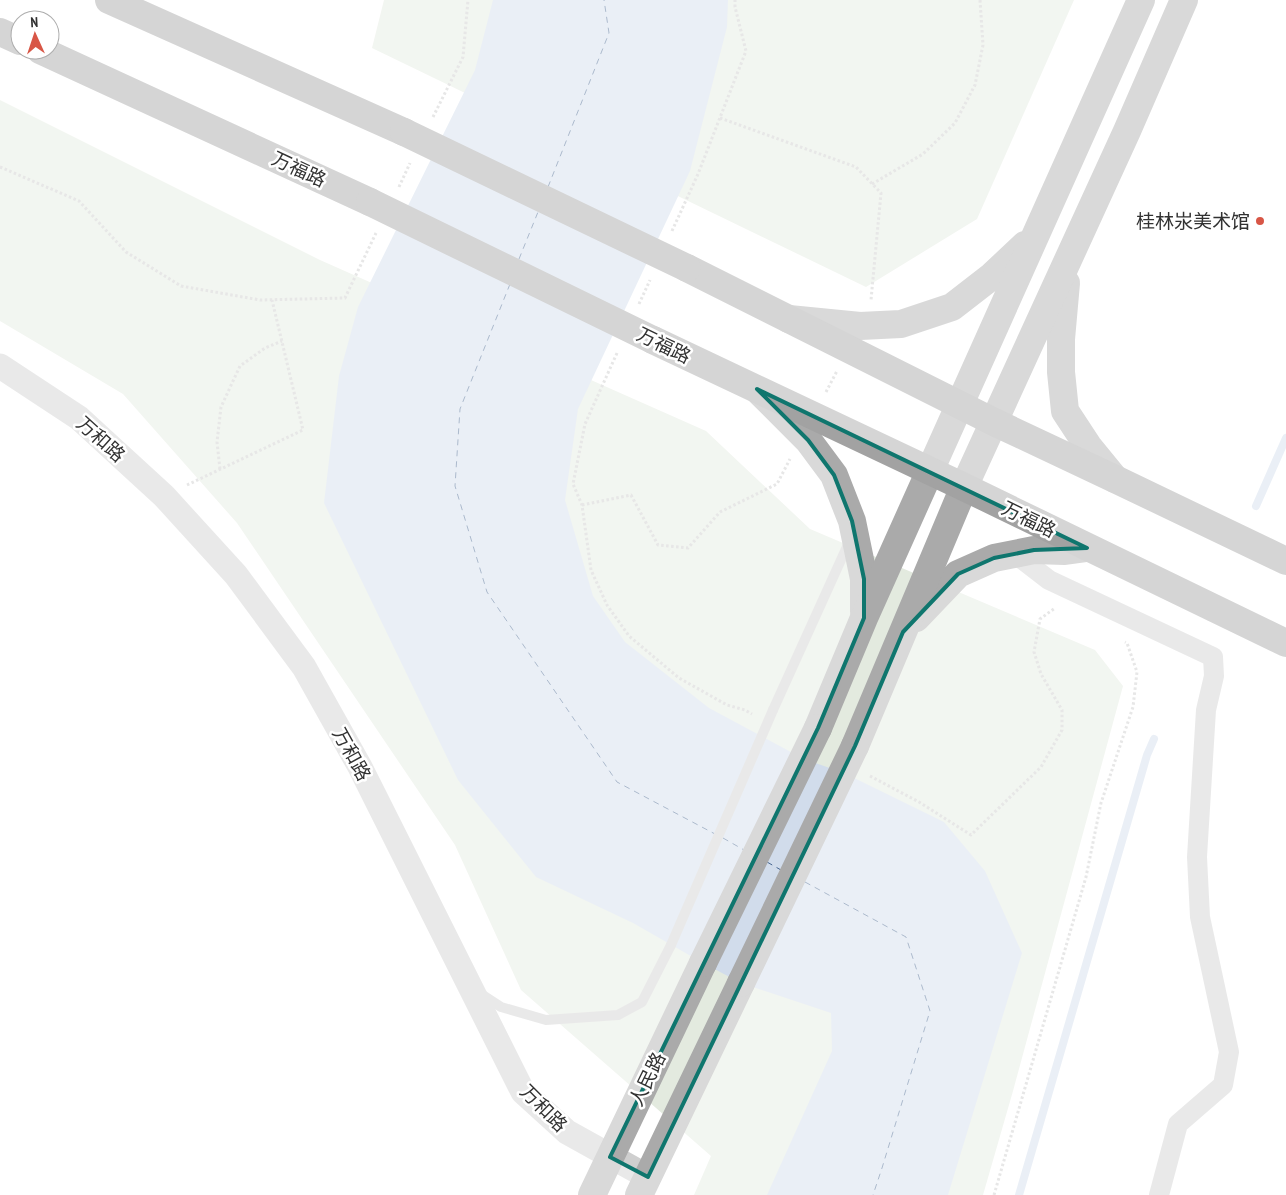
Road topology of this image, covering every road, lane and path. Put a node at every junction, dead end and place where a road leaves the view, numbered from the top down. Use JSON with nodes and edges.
{"nodes":[{"id":1,"x":468,"y":0,"type":"edge"},
{"id":2,"x":980,"y":0,"type":"edge"},
{"id":3,"x":1141,"y":0,"type":"edge"},
{"id":4,"x":1184,"y":0,"type":"edge"},
{"id":5,"x":119,"y":2,"type":"edge"},
{"id":6,"x":60,"y":60,"type":"edge"},
{"id":7,"x":720,"y":118,"type":"dead end"},
{"id":8,"x":432,"y":119,"type":"dead end"},
{"id":9,"x":409,"y":143,"type":"junction"},
{"id":10,"x":0,"y":167,"type":"edge"},
{"id":11,"x":872,"y":184,"type":"junction"},
{"id":12,"x":397,"y":191,"type":"dead end"},
{"id":13,"x":375,"y":214,"type":"junction"},
{"id":14,"x":1035,"y":235,"type":"junction"},
{"id":15,"x":1068,"y":262,"type":"junction"},
{"id":16,"x":272,"y":300,"type":"junction"},
{"id":17,"x":854,"y":337,"type":"junction"},
{"id":18,"x":282,"y":341,"type":"junction"},
{"id":19,"x":0,"y":366,"type":"edge"},
{"id":20,"x":959,"y":404,"type":"junction"},
{"id":21,"x":994,"y":422,"type":"junction"},
{"id":22,"x":808,"y":426,"type":"junction"},
{"id":23,"x":220,"y":469,"type":"junction"},
{"id":24,"x":929,"y":471,"type":"junction"},
{"id":25,"x":1115,"y":479,"type":"junction"},
{"id":26,"x":964,"y":487,"type":"junction"},
{"id":27,"x":164,"y":496,"type":"junction"},
{"id":28,"x":582,"y":505,"type":"dead end"},
{"id":29,"x":854,"y":530,"type":"junction"},
{"id":30,"x":1087,"y":548,"type":"junction"},
{"id":31,"x":1015,"y":554,"type":"junction"},
{"id":32,"x":1282,"y":556,"type":"edge"},
{"id":33,"x":864,"y":618,"type":"junction"},
{"id":34,"x":903,"y":632,"type":"junction"},
{"id":35,"x":1286,"y":643,"type":"edge"},
{"id":36,"x":470,"y":987,"type":"junction"},
{"id":37,"x":610,"y":1157,"type":"junction"},
{"id":38,"x":643,"y":1186,"type":"edge"},
{"id":39,"x":592,"y":1195,"type":"edge"},
{"id":40,"x":1159,"y":1195,"type":"edge"}],
"edges":[{"from":1,"to":8,"type":"path"},
{"from":2,"to":11,"type":"path"},
{"from":3,"to":14,"type":"main road","name":"人民路"},
{"from":4,"to":15,"type":"main road"},
{"from":5,"to":9,"type":"highway"},
{"from":6,"to":13,"type":"highway","name":"万福路"},
{"from":7,"to":11,"type":"path"},
{"from":9,"to":12,"type":"path"},
{"from":9,"to":17,"type":"highway","bridge":true},
{"from":10,"to":16,"type":"path"},
{"from":11,"to":17,"type":"path"},
{"from":13,"to":16,"type":"path"},
{"from":13,"to":22,"type":"highway","name":"万福路","bridge":true},
{"from":14,"to":17,"type":"main road"},
{"from":14,"to":20,"type":"main road","name":"人民路"},
{"from":15,"to":21,"type":"main road"},
{"from":15,"to":25,"type":"main road"},
{"from":16,"to":18,"type":"path"},
{"from":17,"to":20,"type":"highway"},
{"from":17,"to":22,"type":"path"},
{"from":18,"to":23,"type":"path"},
{"from":18,"to":23,"type":"path"},
{"from":19,"to":27,"type":"street","name":"万和路"},
{"from":20,"to":21,"type":"highway"},
{"from":20,"to":24,"type":"main road","name":"人民路"},
{"from":21,"to":25,"type":"highway"},
{"from":21,"to":26,"type":"main road"},
{"from":22,"to":24,"type":"highway","name":"万福路"},
{"from":22,"to":28,"type":"path"},
{"from":22,"to":29,"type":"main road"},
{"from":23,"to":27,"type":"path"},
{"from":24,"to":26,"type":"highway","name":"万福路"},
{"from":24,"to":33,"type":"main road","name":"人民路"},
{"from":25,"to":32,"type":"highway"},
{"from":26,"to":30,"type":"highway","name":"万福路"},
{"from":26,"to":34,"type":"main road"},
{"from":27,"to":36,"type":"street","name":"万和路"},
{"from":29,"to":33,"type":"main road"},
{"from":29,"to":36,"type":"lane","bridge":true},
{"from":30,"to":31,"type":"main road"},
{"from":30,"to":35,"type":"highway","name":"万福路"},
{"from":31,"to":34,"type":"main road"},
{"from":31,"to":40,"type":"street"},
{"from":33,"to":37,"type":"main road","name":"人民路","bridge":true},
{"from":34,"to":38,"type":"main road","bridge":true},
{"from":36,"to":37,"type":"street","name":"万和路"},
{"from":37,"to":38,"type":"street","name":"万和路"},
{"from":37,"to":39,"type":"main road","name":"人民路"}]}
